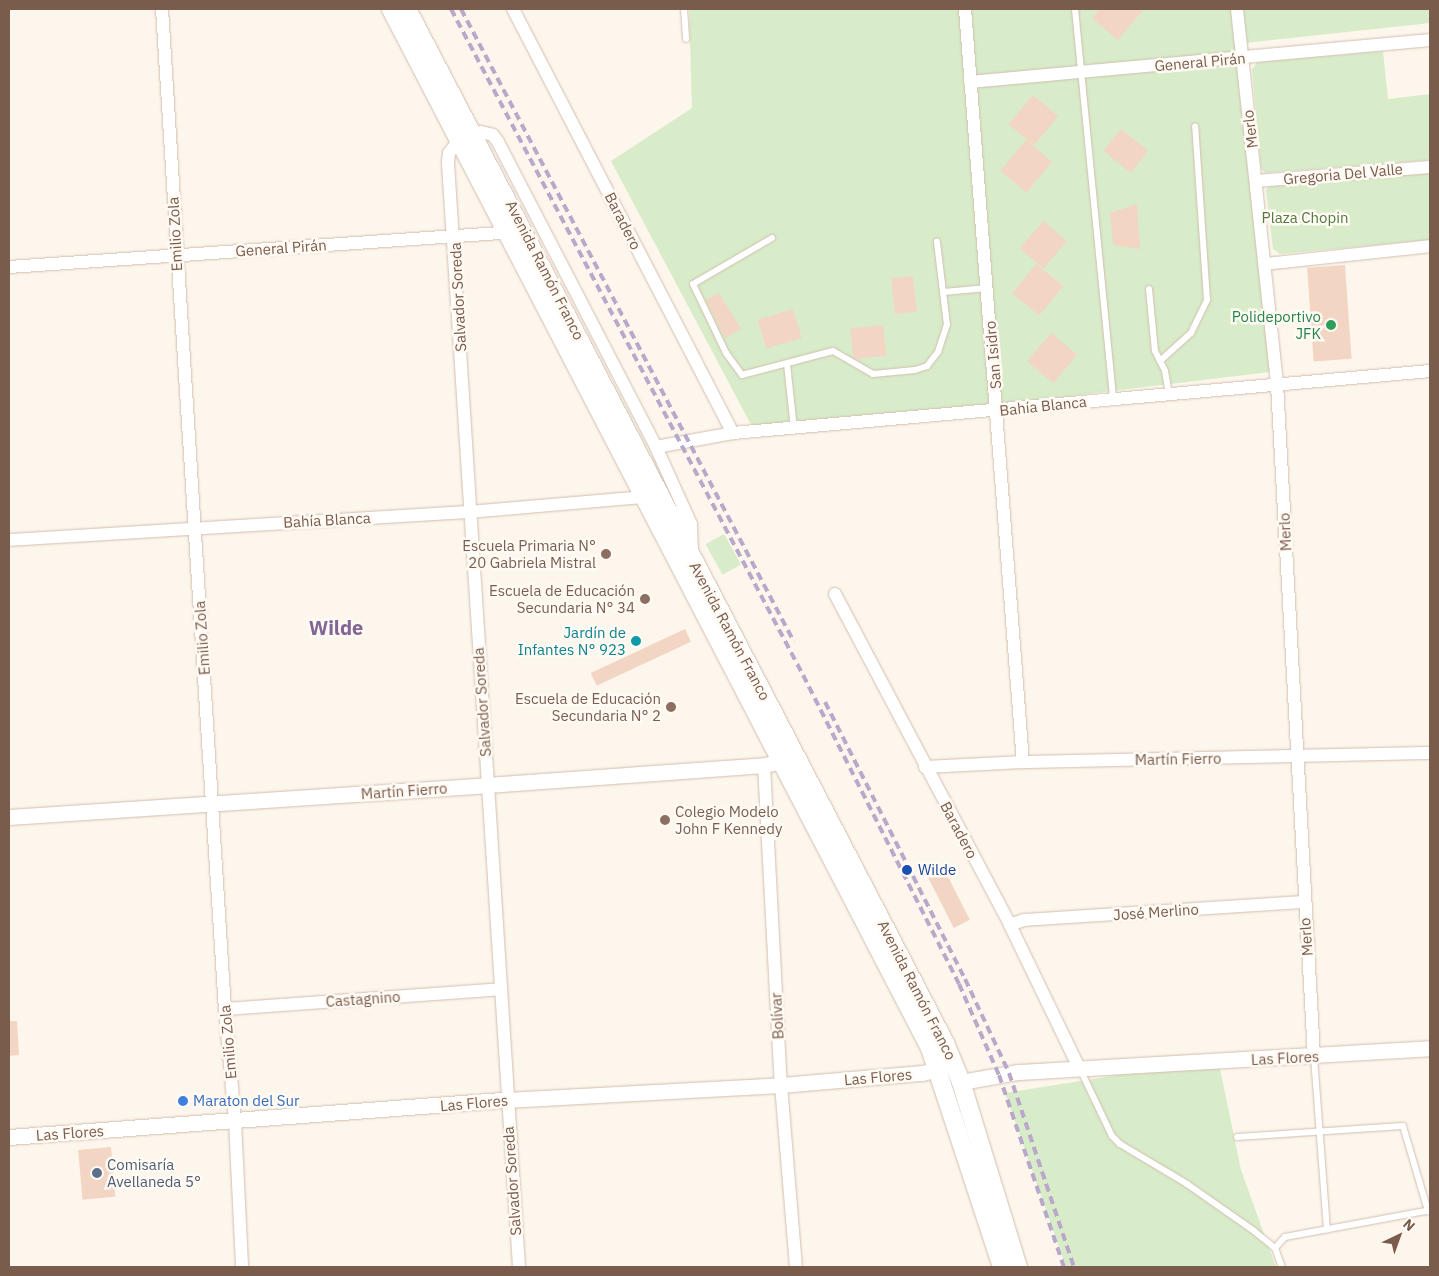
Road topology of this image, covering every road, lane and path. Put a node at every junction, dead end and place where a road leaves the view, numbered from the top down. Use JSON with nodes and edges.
{"nodes":[{"id":1,"x":162,"y":9,"type":"edge"},
{"id":2,"x":391,"y":9,"type":"edge"},
{"id":3,"x":407,"y":9,"type":"edge"},
{"id":4,"x":514,"y":9,"type":"edge"},
{"id":5,"x":684,"y":9,"type":"edge"},
{"id":6,"x":965,"y":9,"type":"edge"},
{"id":7,"x":1074,"y":9,"type":"edge"},
{"id":8,"x":1237,"y":9,"type":"edge"},
{"id":9,"x":686,"y":39,"type":"dead end"},
{"id":10,"x":1430,"y":40,"type":"edge"},
{"id":11,"x":1242,"y":59,"type":"junction"},
{"id":12,"x":1083,"y":73,"type":"junction"},
{"id":13,"x":970,"y":82,"type":"junction"},
{"id":14,"x":1195,"y":126,"type":"dead end"},
{"id":15,"x":466,"y":137,"type":"junction"},
{"id":16,"x":1430,"y":167,"type":"edge"},
{"id":17,"x":1256,"y":181,"type":"junction"},
{"id":18,"x":525,"y":231,"type":"junction"},
{"id":19,"x":507,"y":233,"type":"junction"},
{"id":20,"x":455,"y":236,"type":"junction"},
{"id":21,"x":772,"y":238,"type":"dead end"},
{"id":22,"x":937,"y":242,"type":"dead end"},
{"id":23,"x":550,"y":245,"type":"junction"},
{"id":24,"x":1430,"y":246,"type":"edge"},
{"id":25,"x":176,"y":254,"type":"junction"},
{"id":26,"x":1265,"y":264,"type":"junction"},
{"id":27,"x":9,"y":267,"type":"edge"},
{"id":28,"x":988,"y":288,"type":"junction"},
{"id":29,"x":1148,"y":289,"type":"dead end"},
{"id":30,"x":944,"y":292,"type":"junction"},
{"id":31,"x":1160,"y":361,"type":"junction"},
{"id":32,"x":786,"y":364,"type":"junction"},
{"id":33,"x":1430,"y":371,"type":"edge"},
{"id":34,"x":1277,"y":384,"type":"junction"},
{"id":35,"x":1169,"y":394,"type":"junction"},
{"id":36,"x":1113,"y":399,"type":"junction"},
{"id":37,"x":998,"y":411,"type":"junction"},
{"id":38,"x":794,"y":428,"type":"junction"},
{"id":39,"x":733,"y":433,"type":"junction"},
{"id":40,"x":656,"y":447,"type":"junction"},
{"id":41,"x":645,"y":497,"type":"junction"},
{"id":42,"x":469,"y":512,"type":"junction"},
{"id":43,"x":195,"y":528,"type":"junction"},
{"id":44,"x":9,"y":540,"type":"edge"},
{"id":45,"x":692,"y":559,"type":"junction"},
{"id":46,"x":835,"y":594,"type":"dead end"},
{"id":47,"x":1430,"y":753,"type":"edge"},
{"id":48,"x":1299,"y":756,"type":"junction"},
{"id":49,"x":791,"y":760,"type":"junction"},
{"id":50,"x":1023,"y":762,"type":"junction"},
{"id":51,"x":764,"y":765,"type":"junction"},
{"id":52,"x":925,"y":767,"type":"junction"},
{"id":53,"x":487,"y":786,"type":"junction"},
{"id":54,"x":213,"y":804,"type":"junction"},
{"id":55,"x":9,"y":817,"type":"edge"},
{"id":56,"x":1304,"y":902,"type":"junction"},
{"id":57,"x":1010,"y":925,"type":"junction"},
{"id":58,"x":501,"y":989,"type":"junction"},
{"id":59,"x":225,"y":1010,"type":"junction"},
{"id":60,"x":1430,"y":1048,"type":"edge"},
{"id":61,"x":1314,"y":1057,"type":"junction"},
{"id":62,"x":1079,"y":1068,"type":"junction"},
{"id":63,"x":938,"y":1069,"type":"junction"},
{"id":64,"x":961,"y":1082,"type":"junction"},
{"id":65,"x":781,"y":1085,"type":"junction"},
{"id":66,"x":506,"y":1100,"type":"junction"},
{"id":67,"x":236,"y":1122,"type":"junction"},
{"id":68,"x":1321,"y":1131,"type":"junction"},
{"id":69,"x":9,"y":1136,"type":"edge"},
{"id":70,"x":1237,"y":1137,"type":"dead end"},
{"id":71,"x":1429,"y":1211,"type":"edge"},
{"id":72,"x":1327,"y":1230,"type":"junction"},
{"id":73,"x":1274,"y":1248,"type":"junction"},
{"id":74,"x":242,"y":1267,"type":"edge"},
{"id":75,"x":519,"y":1267,"type":"edge"},
{"id":76,"x":796,"y":1267,"type":"edge"},
{"id":77,"x":1002,"y":1267,"type":"edge"},
{"id":78,"x":1018,"y":1267,"type":"edge"},
{"id":79,"x":1282,"y":1267,"type":"edge"}],
"edges":[{"from":1,"to":25,"type":"street","name":"Emilio Zola"},
{"from":2,"to":15,"type":"main road","name":"Avenida Ramón Franco"},
{"from":3,"to":15,"type":"main road","name":"Avenida Ramón Franco"},
{"from":4,"to":39,"type":"street","name":"Baradero"},
{"from":5,"to":9,"type":"lane"},
{"from":6,"to":13,"type":"street","name":"San Isidro"},
{"from":7,"to":12,"type":"lane"},
{"from":8,"to":11,"type":"street","name":"Merlo"},
{"from":10,"to":11,"type":"street","name":"General Pirán"},
{"from":11,"to":12,"type":"street","name":"General Pirán"},
{"from":11,"to":17,"type":"street","name":"Merlo"},
{"from":12,"to":13,"type":"street","name":"General Pirán"},
{"from":12,"to":36,"type":"lane"},
{"from":13,"to":28,"type":"street","name":"San Isidro"},
{"from":14,"to":31,"type":"lane"},
{"from":15,"to":18,"type":"main road","name":"Avenida Ramón Franco"},
{"from":15,"to":19,"type":"main road","name":"Avenida Ramón Franco"},
{"from":15,"to":20,"type":"street","name":"Salvador Soreda"},
{"from":15,"to":23,"type":"street"},
{"from":16,"to":17,"type":"street","name":"Gregoria Del Valle"},
{"from":17,"to":26,"type":"street","name":"Merlo"},
{"from":18,"to":19,"type":"street","name":"General Pirán"},
{"from":18,"to":23,"type":"street"},
{"from":18,"to":45,"type":"main road","name":"Avenida Ramón Franco"},
{"from":19,"to":20,"type":"street","name":"General Pirán"},
{"from":19,"to":41,"type":"main road","name":"Avenida Ramón Franco"},
{"from":20,"to":25,"type":"street","name":"General Pirán"},
{"from":20,"to":42,"type":"street","name":"Salvador Soreda"},
{"from":21,"to":32,"type":"lane"},
{"from":22,"to":30,"type":"lane"},
{"from":23,"to":40,"type":"street"},
{"from":24,"to":26,"type":"street"},
{"from":25,"to":27,"type":"street","name":"General Pirán"},
{"from":25,"to":43,"type":"street","name":"Emilio Zola"},
{"from":26,"to":34,"type":"street","name":"Merlo"},
{"from":28,"to":30,"type":"lane"},
{"from":28,"to":37,"type":"street","name":"San Isidro"},
{"from":29,"to":31,"type":"lane"},
{"from":30,"to":32,"type":"lane"},
{"from":31,"to":35,"type":"lane"},
{"from":32,"to":38,"type":"lane"},
{"from":33,"to":34,"type":"street","name":"Bahía Blanca"},
{"from":34,"to":35,"type":"street","name":"Bahía Blanca"},
{"from":34,"to":48,"type":"street","name":"Merlo"},
{"from":35,"to":36,"type":"street","name":"Bahía Blanca"},
{"from":36,"to":37,"type":"street","name":"Bahía Blanca"},
{"from":37,"to":38,"type":"street","name":"Bahía Blanca"},
{"from":37,"to":50,"type":"street","name":"San Isidro"},
{"from":38,"to":39,"type":"street","name":"Bahía Blanca"},
{"from":39,"to":40,"type":"street","name":"Bahía Blanca"},
{"from":40,"to":45,"type":"street"},
{"from":41,"to":42,"type":"street","name":"Bahía Blanca"},
{"from":41,"to":49,"type":"main road","name":"Avenida Ramón Franco"},
{"from":42,"to":43,"type":"street","name":"Bahía Blanca"},
{"from":42,"to":53,"type":"street","name":"Salvador Soreda"},
{"from":43,"to":44,"type":"street","name":"Bahía Blanca"},
{"from":43,"to":54,"type":"street","name":"Emilio Zola"},
{"from":45,"to":49,"type":"main road","name":"Avenida Ramón Franco"},
{"from":46,"to":52,"type":"street","name":"Baradero"},
{"from":47,"to":48,"type":"street","name":"Martín Fierro"},
{"from":48,"to":50,"type":"street","name":"Martín Fierro"},
{"from":48,"to":56,"type":"street","name":"Merlo"},
{"from":49,"to":51,"type":"street","name":"Martín Fierro"},
{"from":49,"to":63,"type":"main road","name":"Avenida Ramón Franco"},
{"from":49,"to":64,"type":"main road","name":"Avenida Ramón Franco"},
{"from":50,"to":52,"type":"street","name":"Martín Fierro"},
{"from":51,"to":53,"type":"street","name":"Martín Fierro"},
{"from":51,"to":65,"type":"street","name":"Bolívar"},
{"from":52,"to":57,"type":"street","name":"Baradero"},
{"from":53,"to":54,"type":"street","name":"Martín Fierro"},
{"from":53,"to":58,"type":"street","name":"Salvador Soreda"},
{"from":54,"to":55,"type":"street","name":"Martín Fierro"},
{"from":54,"to":59,"type":"street","name":"Emilio Zola"},
{"from":56,"to":57,"type":"street","name":"José Merlino"},
{"from":56,"to":61,"type":"street","name":"Merlo"},
{"from":57,"to":62,"type":"street","name":"Baradero"},
{"from":58,"to":59,"type":"street","name":"Castagnino"},
{"from":58,"to":66,"type":"street","name":"Salvador Soreda"},
{"from":59,"to":67,"type":"street","name":"Emilio Zola"},
{"from":60,"to":61,"type":"street","name":"Las Flores"},
{"from":61,"to":62,"type":"street","name":"Las Flores"},
{"from":61,"to":68,"type":"lane"},
{"from":62,"to":64,"type":"street","name":"Las Flores"},
{"from":62,"to":73,"type":"lane"},
{"from":63,"to":65,"type":"street","name":"Las Flores"},
{"from":63,"to":77,"type":"main road","name":"Avenida Ramón Franco"},
{"from":64,"to":78,"type":"main road","name":"Avenida Ramón Franco"},
{"from":65,"to":66,"type":"street","name":"Las Flores"},
{"from":65,"to":76,"type":"street","name":"Bolívar"},
{"from":66,"to":67,"type":"street","name":"Las Flores"},
{"from":66,"to":75,"type":"street","name":"Salvador Soreda"},
{"from":67,"to":69,"type":"street","name":"Las Flores"},
{"from":67,"to":74,"type":"street","name":"Emilio Zola"},
{"from":68,"to":70,"type":"lane"},
{"from":68,"to":71,"type":"lane"},
{"from":68,"to":72,"type":"lane"},
{"from":71,"to":72,"type":"lane"},
{"from":72,"to":73,"type":"lane"},
{"from":73,"to":79,"type":"lane"}]}
